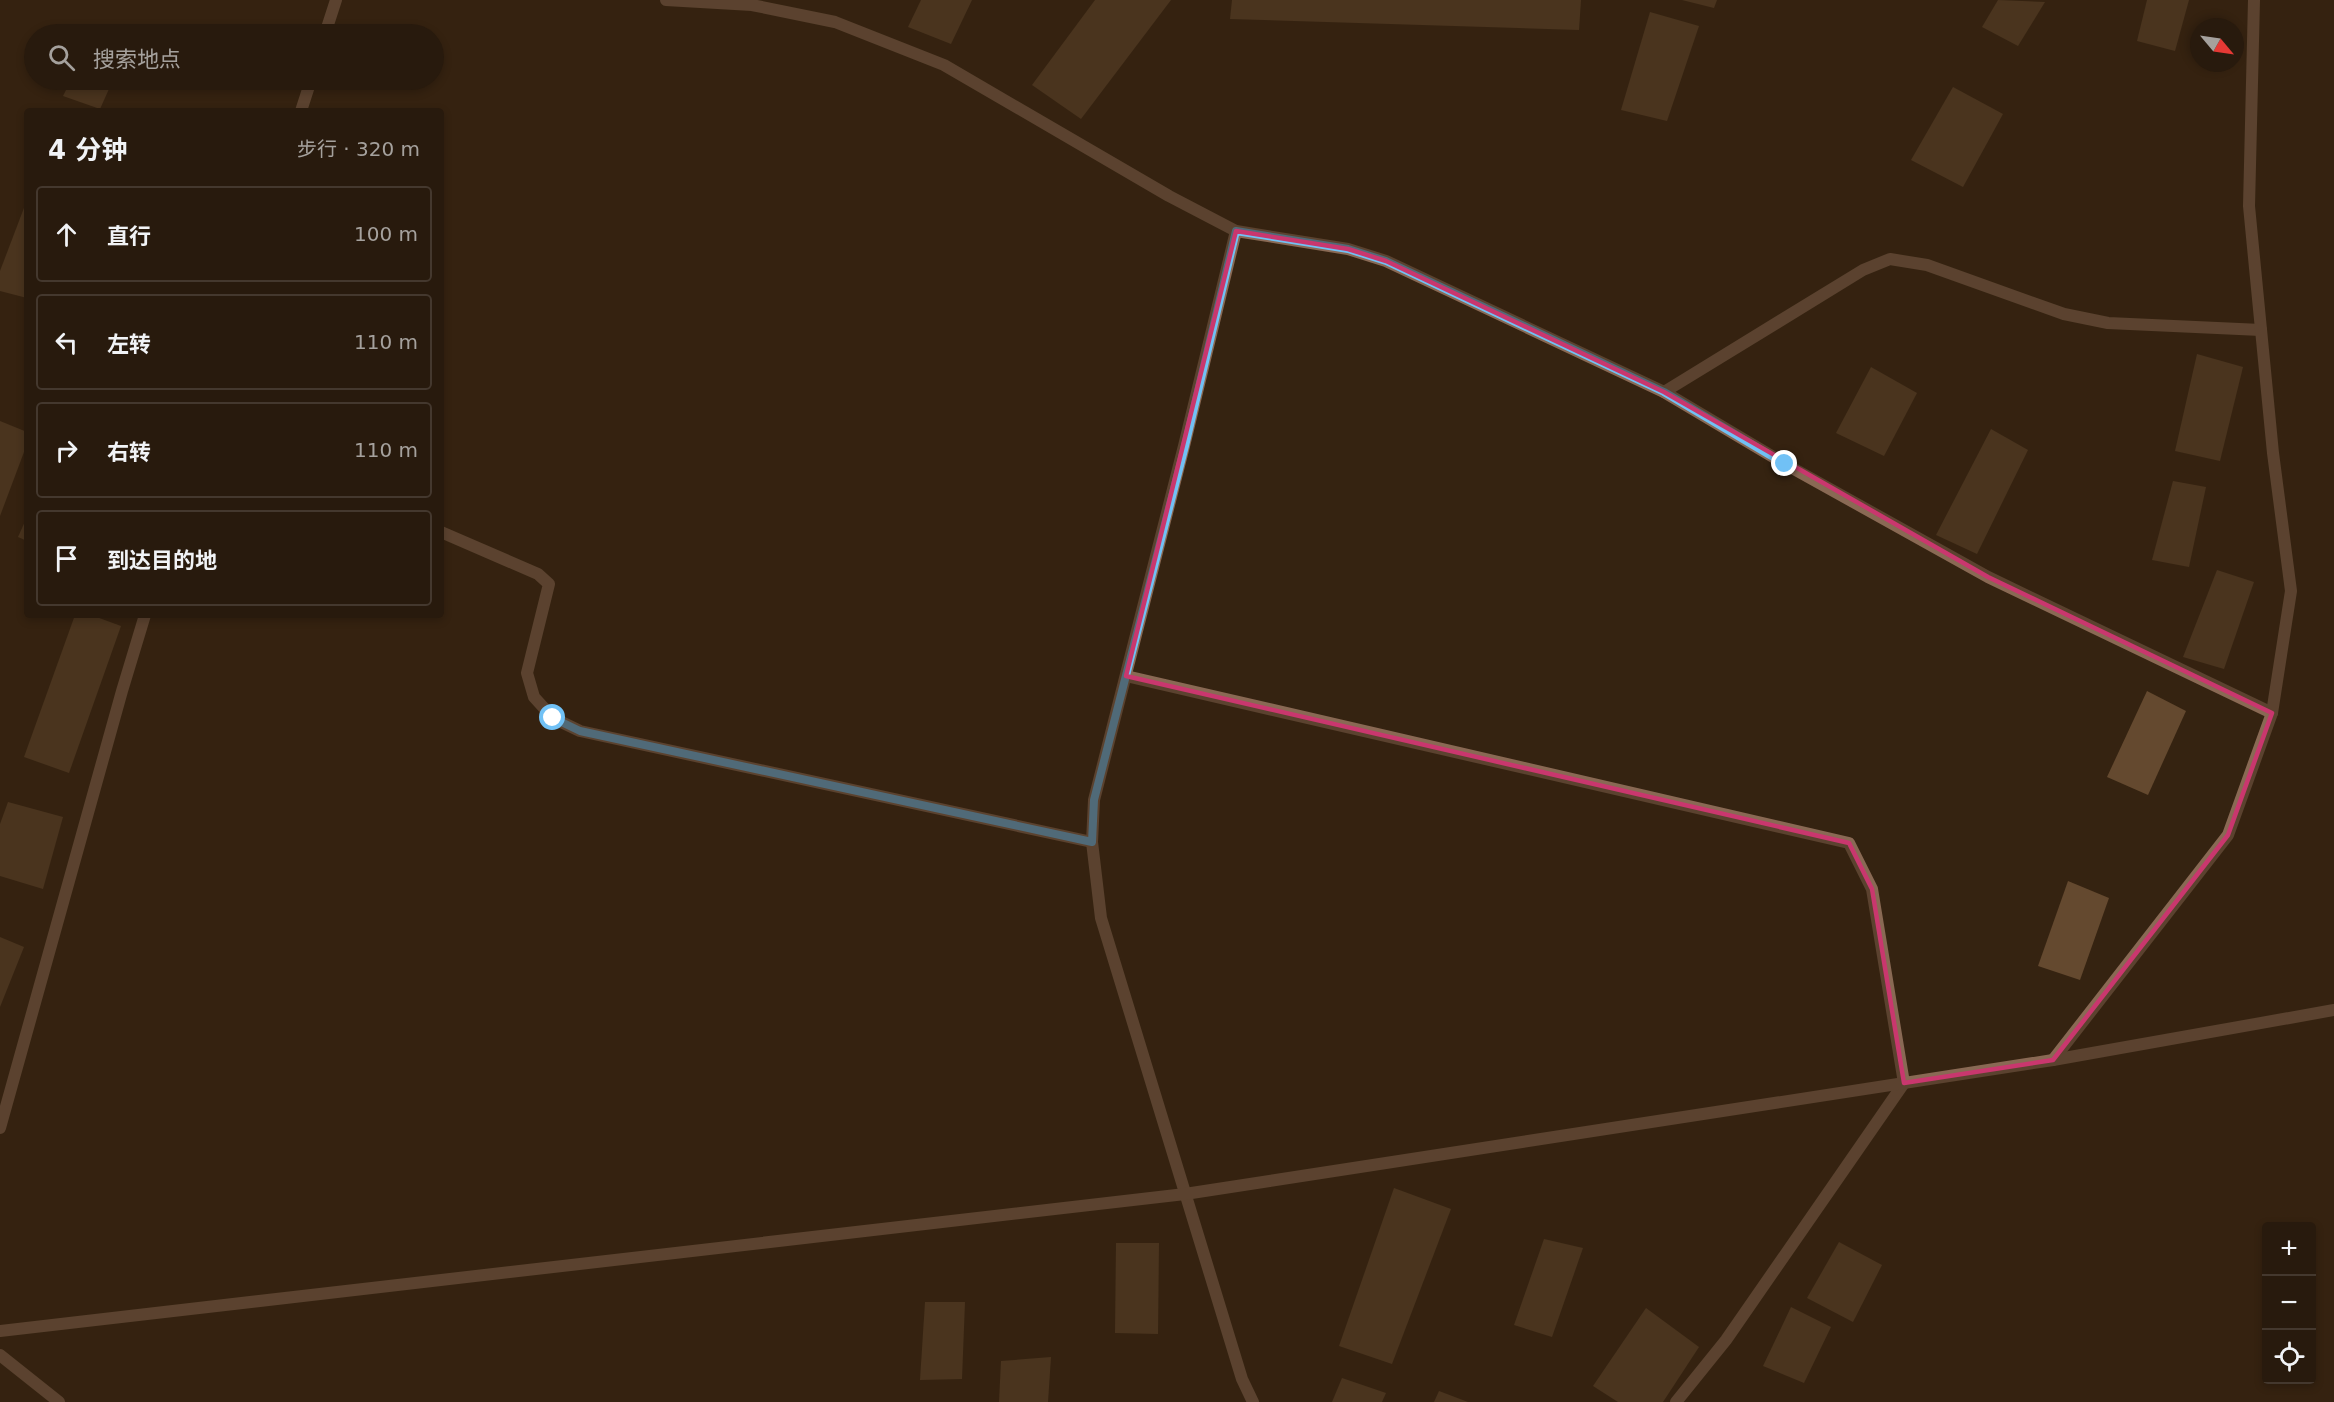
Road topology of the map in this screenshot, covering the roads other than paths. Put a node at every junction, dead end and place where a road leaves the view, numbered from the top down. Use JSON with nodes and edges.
{"nodes":[{"id":1,"x":336,"y":0,"type":"edge"},
{"id":2,"x":666,"y":0,"type":"edge"},
{"id":3,"x":2254,"y":0,"type":"edge"},
{"id":4,"x":328,"y":24,"type":"edge"},
{"id":5,"x":308,"y":90,"type":"edge"},
{"id":6,"x":302,"y":108,"type":"edge"},
{"id":7,"x":1236,"y":231,"type":"junction"},
{"id":8,"x":2261,"y":330,"type":"junction"},
{"id":9,"x":1664,"y":392,"type":"junction"},
{"id":10,"x":444,"y":533,"type":"edge"},
{"id":11,"x":144,"y":618,"type":"edge"},
{"id":12,"x":1126,"y":676,"type":"junction"},
{"id":13,"x":2272,"y":713,"type":"junction"},
{"id":14,"x":1092,"y":842,"type":"junction"},
{"id":15,"x":2334,"y":1010,"type":"edge"},
{"id":16,"x":2053,"y":1060,"type":"junction"},
{"id":17,"x":1904,"y":1083,"type":"junction"},
{"id":18,"x":0,"y":1128,"type":"edge"},
{"id":19,"x":1185,"y":1194,"type":"junction"},
{"id":20,"x":0,"y":1332,"type":"edge"},
{"id":21,"x":0,"y":1355,"type":"edge"},
{"id":22,"x":59,"y":1402,"type":"edge"},
{"id":23,"x":1253,"y":1402,"type":"edge"},
{"id":24,"x":1676,"y":1402,"type":"edge"}],
"edges":[{"from":1,"to":4,"type":"street"},
{"from":2,"to":7,"type":"street"},
{"from":3,"to":8,"type":"street"},
{"from":5,"to":6,"type":"street"},
{"from":7,"to":9,"type":"street"},
{"from":7,"to":12,"type":"street"},
{"from":8,"to":9,"type":"street"},
{"from":8,"to":13,"type":"street"},
{"from":9,"to":13,"type":"street"},
{"from":10,"to":14,"type":"street"},
{"from":11,"to":18,"type":"street"},
{"from":12,"to":14,"type":"street"},
{"from":12,"to":17,"type":"street"},
{"from":13,"to":16,"type":"street"},
{"from":14,"to":19,"type":"street"},
{"from":15,"to":16,"type":"street"},
{"from":16,"to":17,"type":"street"},
{"from":17,"to":19,"type":"street"},
{"from":17,"to":24,"type":"street"},
{"from":19,"to":20,"type":"street"},
{"from":19,"to":23,"type":"street"},
{"from":21,"to":22,"type":"street"}]}
